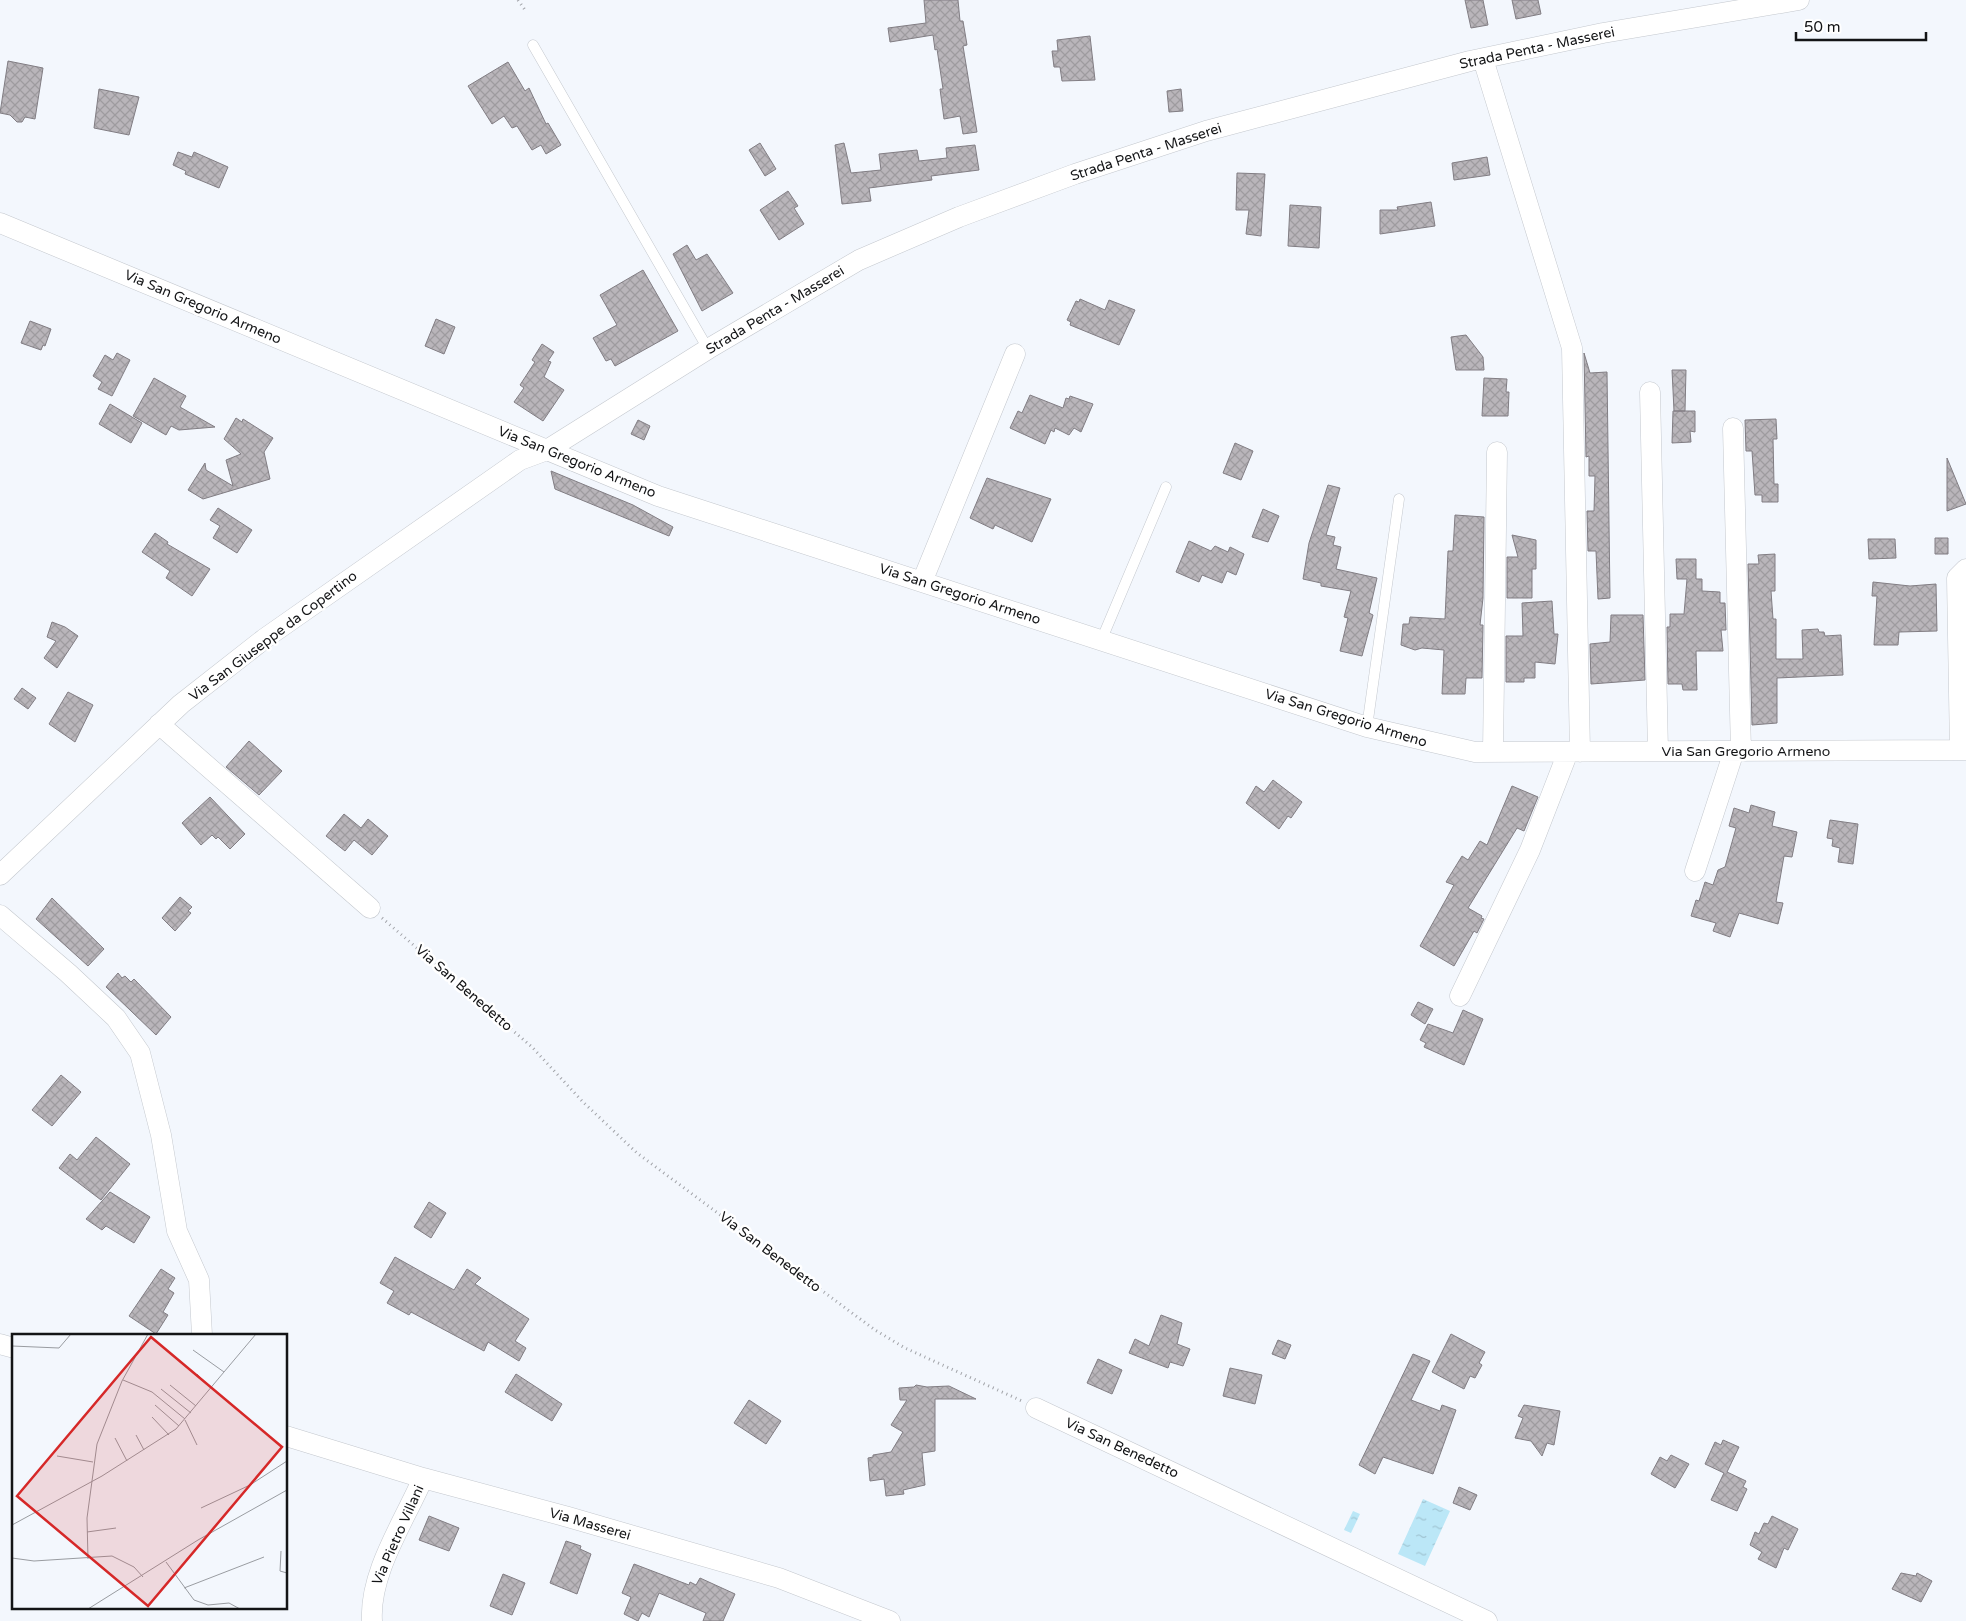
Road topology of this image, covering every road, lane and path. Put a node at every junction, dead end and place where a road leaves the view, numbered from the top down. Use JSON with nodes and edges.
{"nodes":[{"id":1,"x":518,"y":0,"type":"edge"},
{"id":2,"x":1799,"y":0,"type":"edge"},
{"id":3,"x":525,"y":10,"type":"dead end"},
{"id":4,"x":532,"y":45,"type":"dead end"},
{"id":5,"x":1484,"y":59,"type":"junction"},
{"id":6,"x":0,"y":223,"type":"edge"},
{"id":7,"x":708,"y":350,"type":"junction"},
{"id":8,"x":1015,"y":354,"type":"dead end"},
{"id":9,"x":1650,"y":392,"type":"dead end"},
{"id":10,"x":1733,"y":428,"type":"dead end"},
{"id":11,"x":547,"y":450,"type":"junction"},
{"id":12,"x":1497,"y":452,"type":"dead end"},
{"id":13,"x":1166,"y":487,"type":"dead end"},
{"id":14,"x":1399,"y":499,"type":"dead end"},
{"id":15,"x":1966,"y":569,"type":"edge"},
{"id":16,"x":922,"y":582,"type":"junction"},
{"id":17,"x":1101,"y":641,"type":"junction"},
{"id":18,"x":160,"y":724,"type":"junction"},
{"id":19,"x":1367,"y":727,"type":"junction"},
{"id":20,"x":1963,"y":750,"type":"edge"},
{"id":21,"x":1737,"y":751,"type":"junction"},
{"id":22,"x":1493,"y":752,"type":"junction"},
{"id":23,"x":1574,"y":752,"type":"junction"},
{"id":24,"x":1658,"y":752,"type":"junction"},
{"id":25,"x":1695,"y":871,"type":"dead end"},
{"id":26,"x":0,"y":875,"type":"edge"},
{"id":27,"x":370,"y":908,"type":"joint"},
{"id":28,"x":0,"y":915,"type":"edge"},
{"id":29,"x":1460,"y":996,"type":"dead end"},
{"id":30,"x":202,"y":1334,"type":"edge"},
{"id":31,"x":1036,"y":1408,"type":"joint"},
{"id":32,"x":288,"y":1437,"type":"edge"},
{"id":33,"x":423,"y":1478,"type":"junction"},
{"id":34,"x":372,"y":1621,"type":"edge"},
{"id":35,"x":890,"y":1621,"type":"edge"},
{"id":36,"x":1487,"y":1621,"type":"edge"}],
"edges":[{"from":1,"to":3,"type":"path"},
{"from":2,"to":5,"type":"street","name":"Strada Penta - Masserei"},
{"from":4,"to":7,"type":"lane"},
{"from":5,"to":7,"type":"street","name":"Strada Penta - Masserei"},
{"from":5,"to":23,"type":"street"},
{"from":6,"to":11,"type":"street","name":"Via San Gregorio Armeno"},
{"from":7,"to":11,"type":"street","name":"Strada Penta - Masserei"},
{"from":8,"to":16,"type":"street"},
{"from":9,"to":24,"type":"street"},
{"from":10,"to":21,"type":"street"},
{"from":11,"to":16,"type":"street","name":"Via San Gregorio Armeno"},
{"from":11,"to":18,"type":"street","name":"Via San Giuseppe da Copertino"},
{"from":12,"to":22,"type":"street"},
{"from":13,"to":17,"type":"lane"},
{"from":14,"to":19,"type":"lane"},
{"from":15,"to":20,"type":"street"},
{"from":16,"to":17,"type":"street","name":"Via San Gregorio Armeno"},
{"from":17,"to":19,"type":"street","name":"Via San Gregorio Armeno"},
{"from":18,"to":26,"type":"street","name":"Via San Giuseppe da Copertino"},
{"from":18,"to":27,"type":"street"},
{"from":19,"to":22,"type":"street","name":"Via San Gregorio Armeno"},
{"from":20,"to":21,"type":"street","name":"Via San Gregorio Armeno"},
{"from":21,"to":24,"type":"street","name":"Via San Gregorio Armeno"},
{"from":21,"to":25,"type":"street"},
{"from":22,"to":23,"type":"street","name":"Via San Gregorio Armeno"},
{"from":23,"to":24,"type":"street","name":"Via San Gregorio Armeno"},
{"from":23,"to":29,"type":"street"},
{"from":27,"to":31,"type":"path","name":"Via San Benedetto"},
{"from":28,"to":30,"type":"street"},
{"from":31,"to":36,"type":"street","name":"Via San Benedetto"},
{"from":32,"to":33,"type":"street","name":"Via Masserei"},
{"from":33,"to":34,"type":"street","name":"Via Pietro Villani"},
{"from":33,"to":35,"type":"street","name":"Via Masserei"}]}
